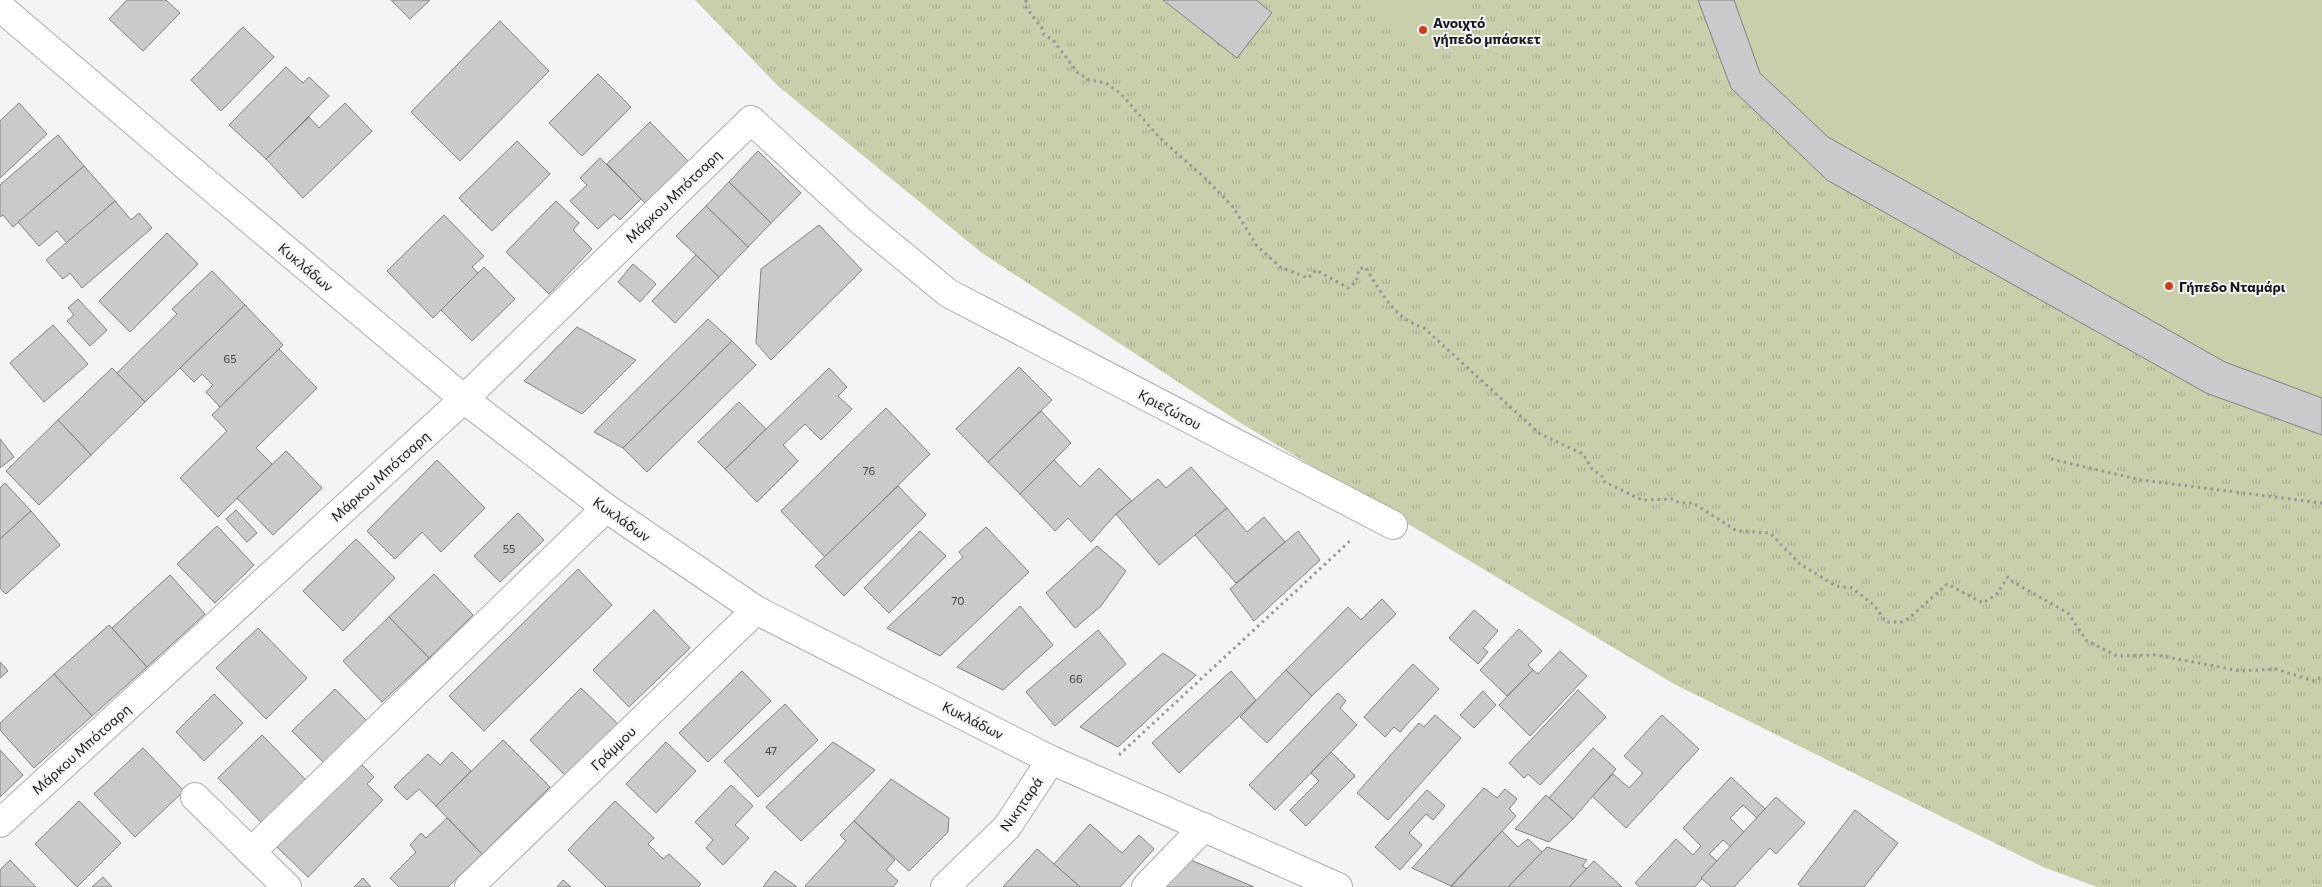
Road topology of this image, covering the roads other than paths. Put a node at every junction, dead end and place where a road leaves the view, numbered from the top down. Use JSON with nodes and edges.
{"nodes":[{"id":1,"x":0,"y":7,"type":"edge"},
{"id":2,"x":751,"y":120,"type":"joint"},
{"id":3,"x":464,"y":399,"type":"junction"},
{"id":4,"x":606,"y":508,"type":"junction"},
{"id":5,"x":1393,"y":525,"type":"dead end"},
{"id":6,"x":756,"y":610,"type":"junction"},
{"id":7,"x":1051,"y":760,"type":"junction"},
{"id":8,"x":195,"y":797,"type":"dead end"},
{"id":9,"x":0,"y":823,"type":"edge"},
{"id":10,"x":1204,"y":827,"type":"junction"},
{"id":11,"x":251,"y":852,"type":"junction"},
{"id":12,"x":287,"y":887,"type":"edge"},
{"id":13,"x":469,"y":887,"type":"edge"},
{"id":14,"x":945,"y":887,"type":"edge"},
{"id":15,"x":1146,"y":887,"type":"edge"},
{"id":16,"x":1338,"y":887,"type":"edge"}],
"edges":[{"from":1,"to":3,"type":"street","name":"Κυκλάδων"},
{"from":2,"to":3,"type":"street","name":"Μάρκου Μπότσαρη"},
{"from":2,"to":5,"type":"street","name":"Κριεζώτου"},
{"from":3,"to":4,"type":"street","name":"Κυκλάδων"},
{"from":3,"to":9,"type":"street","name":"Μάρκου Μπότσαρη"},
{"from":4,"to":6,"type":"street","name":"Κυκλάδων"},
{"from":4,"to":11,"type":"street"},
{"from":6,"to":7,"type":"street","name":"Κυκλάδων"},
{"from":6,"to":13,"type":"street","name":"Γράμμου"},
{"from":7,"to":10,"type":"street","name":"Κυκλάδων"},
{"from":7,"to":14,"type":"street","name":"Νικηταρά"},
{"from":8,"to":11,"type":"street"},
{"from":10,"to":15,"type":"street"},
{"from":10,"to":16,"type":"street","name":"Κυκλάδων"},
{"from":11,"to":12,"type":"street"}]}
